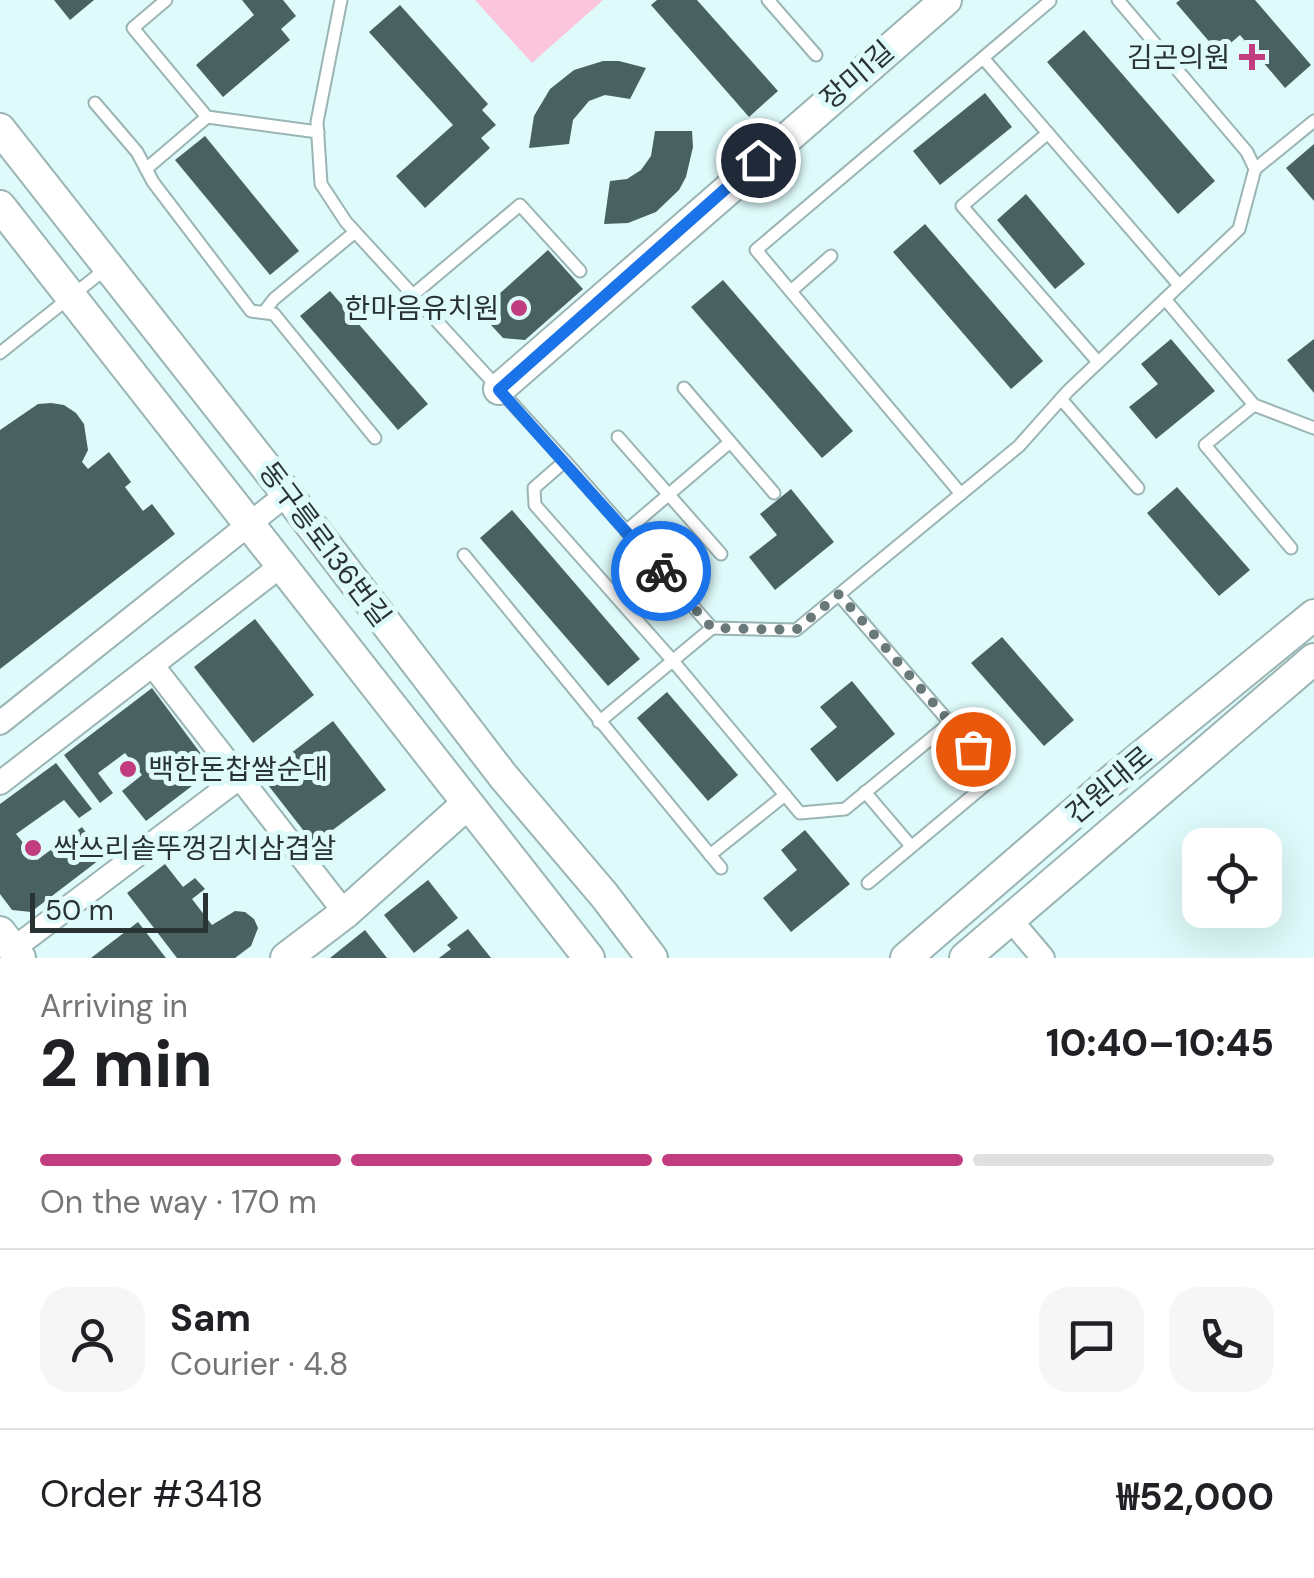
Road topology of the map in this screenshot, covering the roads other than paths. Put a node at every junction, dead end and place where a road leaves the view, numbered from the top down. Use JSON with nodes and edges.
{"nodes":[{"id":1,"x":166,"y":0,"type":"edge"},
{"id":2,"x":341,"y":0,"type":"edge"},
{"id":3,"x":768,"y":0,"type":"edge"},
{"id":4,"x":946,"y":0,"type":"edge"},
{"id":5,"x":1118,"y":0,"type":"edge"},
{"id":6,"x":1050,"y":2,"type":"edge"},
{"id":7,"x":816,"y":55,"type":"dead end"},
{"id":8,"x":983,"y":58,"type":"junction"},
{"id":9,"x":95,"y":103,"type":"dead end"},
{"id":10,"x":207,"y":118,"type":"junction"},
{"id":11,"x":1314,"y":122,"type":"edge"},
{"id":12,"x":0,"y":129,"type":"edge"},
{"id":13,"x":318,"y":132,"type":"junction"},
{"id":14,"x":1048,"y":133,"type":"junction"},
{"id":15,"x":146,"y":169,"type":"junction"},
{"id":16,"x":1255,"y":169,"type":"junction"},
{"id":17,"x":0,"y":206,"type":"edge"},
{"id":18,"x":355,"y":232,"type":"junction"},
{"id":19,"x":831,"y":256,"type":"dead end"},
{"id":20,"x":108,"y":267,"type":"junction"},
{"id":21,"x":580,"y":271,"type":"dead end"},
{"id":22,"x":1180,"y":285,"type":"junction"},
{"id":23,"x":790,"y":291,"type":"junction"},
{"id":24,"x":414,"y":294,"type":"junction"},
{"id":25,"x":70,"y":299,"type":"junction"},
{"id":26,"x":1165,"y":299,"type":"junction"},
{"id":27,"x":264,"y":312,"type":"junction"},
{"id":28,"x":0,"y":352,"type":"edge"},
{"id":29,"x":1098,"y":362,"type":"junction"},
{"id":30,"x":684,"y":388,"type":"dead end"},
{"id":31,"x":499,"y":390,"type":"junction"},
{"id":32,"x":1061,"y":399,"type":"junction"},
{"id":33,"x":1254,"y":405,"type":"junction"},
{"id":34,"x":1314,"y":428,"type":"edge"},
{"id":35,"x":375,"y":438,"type":"dead end"},
{"id":36,"x":618,"y":438,"type":"dead end"},
{"id":37,"x":730,"y":442,"type":"junction"},
{"id":38,"x":565,"y":460,"type":"junction"},
{"id":39,"x":1138,"y":488,"type":"dead end"},
{"id":40,"x":774,"y":493,"type":"dead end"},
{"id":41,"x":287,"y":494,"type":"junction"},
{"id":42,"x":961,"y":494,"type":"junction"},
{"id":43,"x":669,"y":495,"type":"junction"},
{"id":44,"x":248,"y":525,"type":"junction"},
{"id":45,"x":626,"y":531,"type":"junction"},
{"id":46,"x":1291,"y":548,"type":"dead end"},
{"id":47,"x":721,"y":554,"type":"dead end"},
{"id":48,"x":464,"y":555,"type":"dead end"},
{"id":49,"x":282,"y":565,"type":"junction"},
{"id":50,"x":839,"y":594,"type":"junction"},
{"id":51,"x":1314,"y":615,"type":"edge"},
{"id":52,"x":712,"y":628,"type":"junction"},
{"id":53,"x":673,"y":660,"type":"junction"},
{"id":54,"x":153,"y":666,"type":"junction"},
{"id":55,"x":1309,"y":674,"type":"edge"},
{"id":56,"x":599,"y":722,"type":"junction"},
{"id":57,"x":950,"y":722,"type":"junction"},
{"id":58,"x":0,"y":723,"type":"edge"},
{"id":59,"x":240,"y":778,"type":"junction"},
{"id":60,"x":0,"y":783,"type":"edge"},
{"id":61,"x":865,"y":792,"type":"junction"},
{"id":62,"x":785,"y":795,"type":"junction"},
{"id":63,"x":468,"y":804,"type":"junction"},
{"id":64,"x":910,"y":846,"type":"junction"},
{"id":65,"x":710,"y":855,"type":"junction"},
{"id":66,"x":721,"y":868,"type":"dead end"},
{"id":67,"x":868,"y":883,"type":"dead end"},
{"id":68,"x":345,"y":913,"type":"junction"},
{"id":69,"x":1010,"y":920,"type":"junction"},
{"id":70,"x":11,"y":946,"type":"edge"},
{"id":71,"x":584,"y":953,"type":"edge"},
{"id":72,"x":286,"y":958,"type":"edge"},
{"id":73,"x":652,"y":958,"type":"edge"},
{"id":74,"x":906,"y":958,"type":"edge"},
{"id":75,"x":965,"y":958,"type":"edge"},
{"id":76,"x":1043,"y":958,"type":"edge"}],
"edges":[{"from":1,"to":10,"type":"lane"},
{"from":2,"to":13,"type":"lane"},
{"from":3,"to":7,"type":"lane"},
{"from":4,"to":31,"type":"street","name":"장미1길"},
{"from":5,"to":16,"type":"lane"},
{"from":6,"to":8,"type":"lane"},
{"from":8,"to":14,"type":"lane"},
{"from":8,"to":23,"type":"lane"},
{"from":9,"to":15,"type":"lane"},
{"from":10,"to":13,"type":"lane"},
{"from":10,"to":15,"type":"lane"},
{"from":11,"to":16,"type":"lane"},
{"from":12,"to":20,"type":"street","name":"동구릉로136번길"},
{"from":13,"to":18,"type":"lane"},
{"from":14,"to":22,"type":"lane"},
{"from":14,"to":29,"type":"lane"},
{"from":15,"to":27,"type":"lane"},
{"from":16,"to":22,"type":"lane"},
{"from":17,"to":25,"type":"street","name":"동구릉로136번길"},
{"from":18,"to":24,"type":"lane"},
{"from":18,"to":27,"type":"lane"},
{"from":19,"to":23,"type":"lane"},
{"from":20,"to":25,"type":"lane"},
{"from":20,"to":41,"type":"street","name":"동구릉로136번길"},
{"from":21,"to":24,"type":"lane"},
{"from":22,"to":26,"type":"lane"},
{"from":23,"to":42,"type":"lane"},
{"from":24,"to":31,"type":"lane"},
{"from":25,"to":28,"type":"lane"},
{"from":25,"to":44,"type":"street","name":"동구릉로136번길"},
{"from":26,"to":29,"type":"lane"},
{"from":26,"to":33,"type":"lane"},
{"from":27,"to":35,"type":"lane"},
{"from":29,"to":32,"type":"lane"},
{"from":30,"to":37,"type":"lane"},
{"from":31,"to":38,"type":"lane"},
{"from":32,"to":39,"type":"lane"},
{"from":32,"to":42,"type":"lane"},
{"from":33,"to":34,"type":"lane"},
{"from":33,"to":46,"type":"lane"},
{"from":36,"to":43,"type":"lane"},
{"from":37,"to":40,"type":"lane"},
{"from":37,"to":43,"type":"lane"},
{"from":38,"to":45,"type":"lane"},
{"from":38,"to":53,"type":"lane"},
{"from":41,"to":44,"type":"street"},
{"from":41,"to":73,"type":"street","name":"동구릉로136번길"},
{"from":42,"to":50,"type":"lane"},
{"from":43,"to":45,"type":"lane"},
{"from":43,"to":47,"type":"lane"},
{"from":44,"to":49,"type":"street","name":"동구릉로136번길"},
{"from":44,"to":58,"type":"street"},
{"from":45,"to":52,"type":"lane"},
{"from":48,"to":56,"type":"lane"},
{"from":49,"to":54,"type":"street"},
{"from":49,"to":63,"type":"street","name":"동구릉로136번길"},
{"from":50,"to":52,"type":"lane"},
{"from":50,"to":57,"type":"lane"},
{"from":51,"to":74,"type":"street","name":"건원대로"},
{"from":52,"to":53,"type":"lane"},
{"from":53,"to":56,"type":"lane"},
{"from":53,"to":62,"type":"lane"},
{"from":54,"to":59,"type":"street"},
{"from":54,"to":60,"type":"street"},
{"from":55,"to":69,"type":"street","name":"건원대로"},
{"from":56,"to":65,"type":"lane"},
{"from":57,"to":61,"type":"lane"},
{"from":57,"to":64,"type":"lane"},
{"from":59,"to":68,"type":"street"},
{"from":59,"to":70,"type":"street"},
{"from":61,"to":62,"type":"lane"},
{"from":61,"to":64,"type":"lane"},
{"from":62,"to":65,"type":"lane"},
{"from":63,"to":68,"type":"street"},
{"from":63,"to":71,"type":"street","name":"동구릉로136번길"},
{"from":64,"to":67,"type":"lane"},
{"from":65,"to":66,"type":"lane"},
{"from":68,"to":72,"type":"street"},
{"from":69,"to":75,"type":"street","name":"건원대로"},
{"from":69,"to":76,"type":"street"}]}
